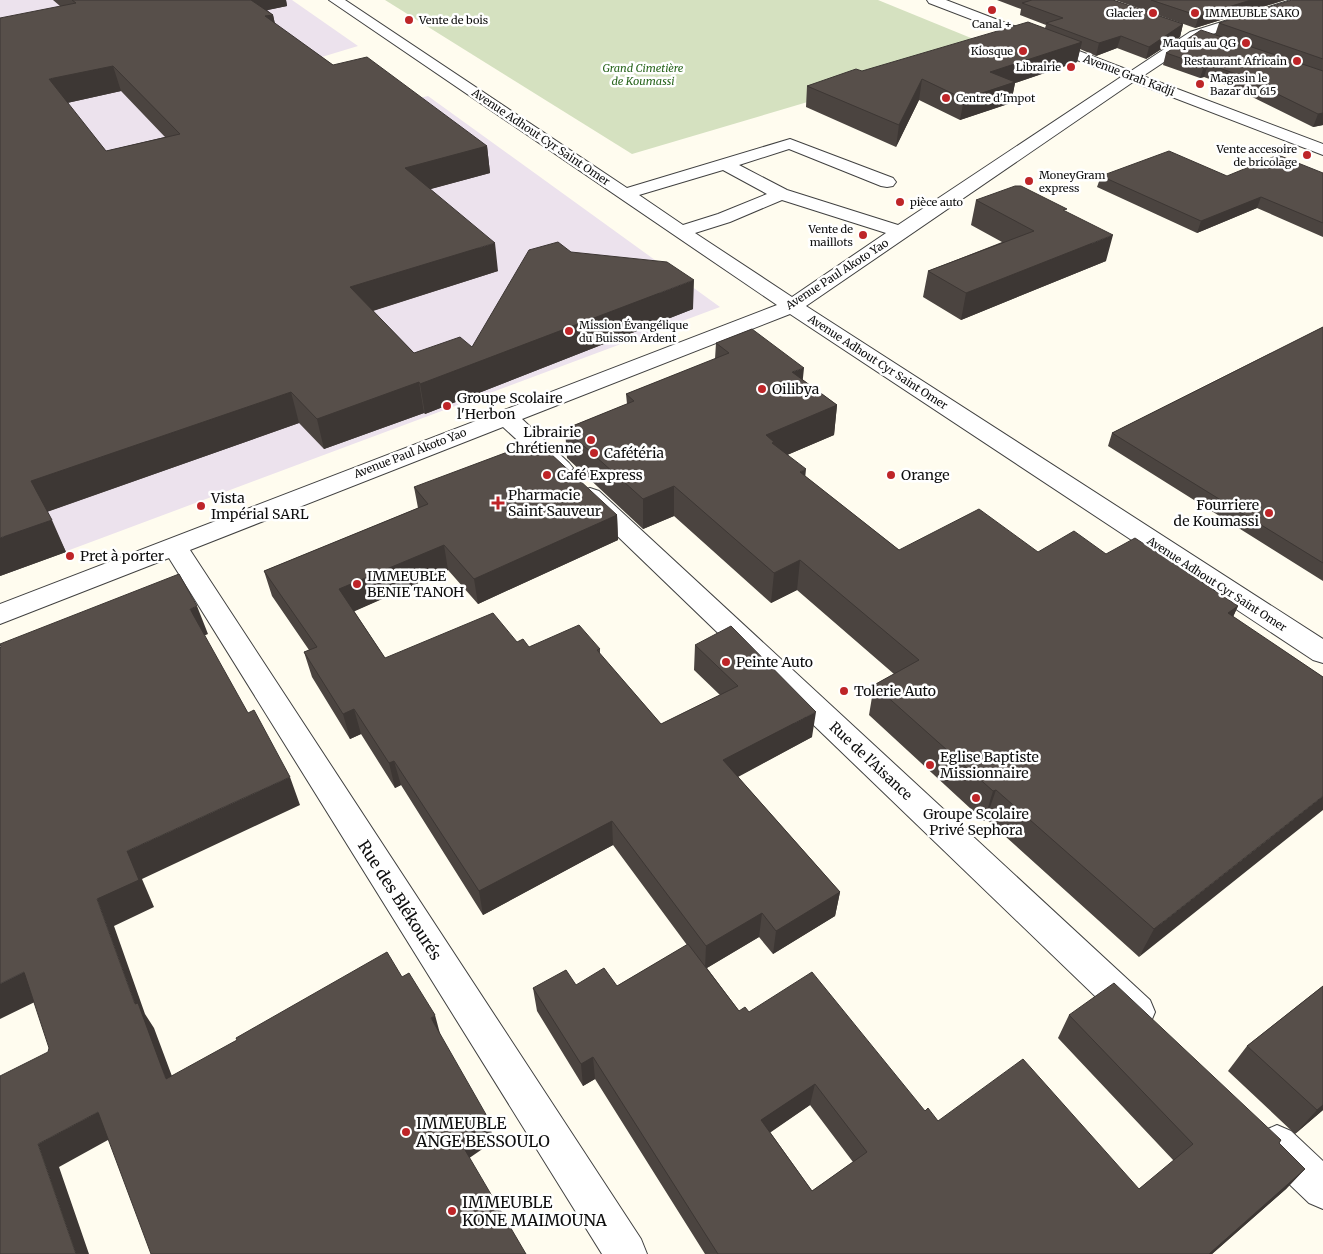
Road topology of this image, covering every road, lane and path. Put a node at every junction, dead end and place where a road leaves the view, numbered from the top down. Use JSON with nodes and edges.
{"nodes":[{"id":1,"x":336,"y":0,"type":"edge"},
{"id":2,"x":934,"y":0,"type":"edge"},
{"id":3,"x":1304,"y":0,"type":"edge"},
{"id":4,"x":1177,"y":28,"type":"edge"},
{"id":5,"x":1195,"y":35,"type":"junction"},
{"id":6,"x":1213,"y":41,"type":"edge"},
{"id":7,"x":1131,"y":76,"type":"junction"},
{"id":8,"x":1323,"y":150,"type":"edge"},
{"id":9,"x":725,"y":164,"type":"junction"},
{"id":10,"x":887,"y":182,"type":"dead end"},
{"id":11,"x":625,"y":194,"type":"junction"},
{"id":12,"x":781,"y":194,"type":"junction"},
{"id":13,"x":681,"y":231,"type":"junction"},
{"id":14,"x":901,"y":232,"type":"junction"},
{"id":15,"x":792,"y":306,"type":"junction"},
{"id":16,"x":506,"y":416,"type":"junction"},
{"id":17,"x":174,"y":546,"type":"junction"},
{"id":18,"x":0,"y":614,"type":"edge"},
{"id":19,"x":1323,"y":653,"type":"edge"},
{"id":20,"x":1157,"y":1031,"type":"edge"},
{"id":21,"x":1258,"y":1127,"type":"edge"},
{"id":22,"x":1323,"y":1188,"type":"edge"},
{"id":23,"x":626,"y":1254,"type":"edge"}],
"edges":[{"from":1,"to":11,"type":"street","name":"Avenue Adhout Cyr Saint Omer"},
{"from":2,"to":7,"type":"street","name":"Avenue Grah Kadji"},
{"from":3,"to":5,"type":"street","name":"Avenue Paul Akoto Yao"},
{"from":4,"to":5,"type":"street"},
{"from":5,"to":6,"type":"street"},
{"from":5,"to":7,"type":"street","name":"Avenue Paul Akoto Yao"},
{"from":7,"to":8,"type":"street","name":"Avenue Grah Kadji"},
{"from":7,"to":14,"type":"street","name":"Avenue Paul Akoto Yao"},
{"from":9,"to":10,"type":"street"},
{"from":9,"to":11,"type":"street"},
{"from":9,"to":12,"type":"street"},
{"from":11,"to":13,"type":"street","name":"Avenue Adhout Cyr Saint Omer"},
{"from":12,"to":13,"type":"street"},
{"from":12,"to":14,"type":"street"},
{"from":13,"to":15,"type":"street","name":"Avenue Adhout Cyr Saint Omer"},
{"from":14,"to":15,"type":"street","name":"Avenue Paul Akoto Yao"},
{"from":15,"to":16,"type":"street","name":"Avenue Paul Akoto Yao"},
{"from":15,"to":19,"type":"street","name":"Avenue Adhout Cyr Saint Omer"},
{"from":16,"to":17,"type":"street","name":"Avenue Paul Akoto Yao"},
{"from":16,"to":20,"type":"street","name":"Rue de l'Aisance"},
{"from":17,"to":18,"type":"street","name":"Avenue Paul Akoto Yao"},
{"from":17,"to":23,"type":"street","name":"Rue des Blékourés"},
{"from":21,"to":22,"type":"street"}]}
